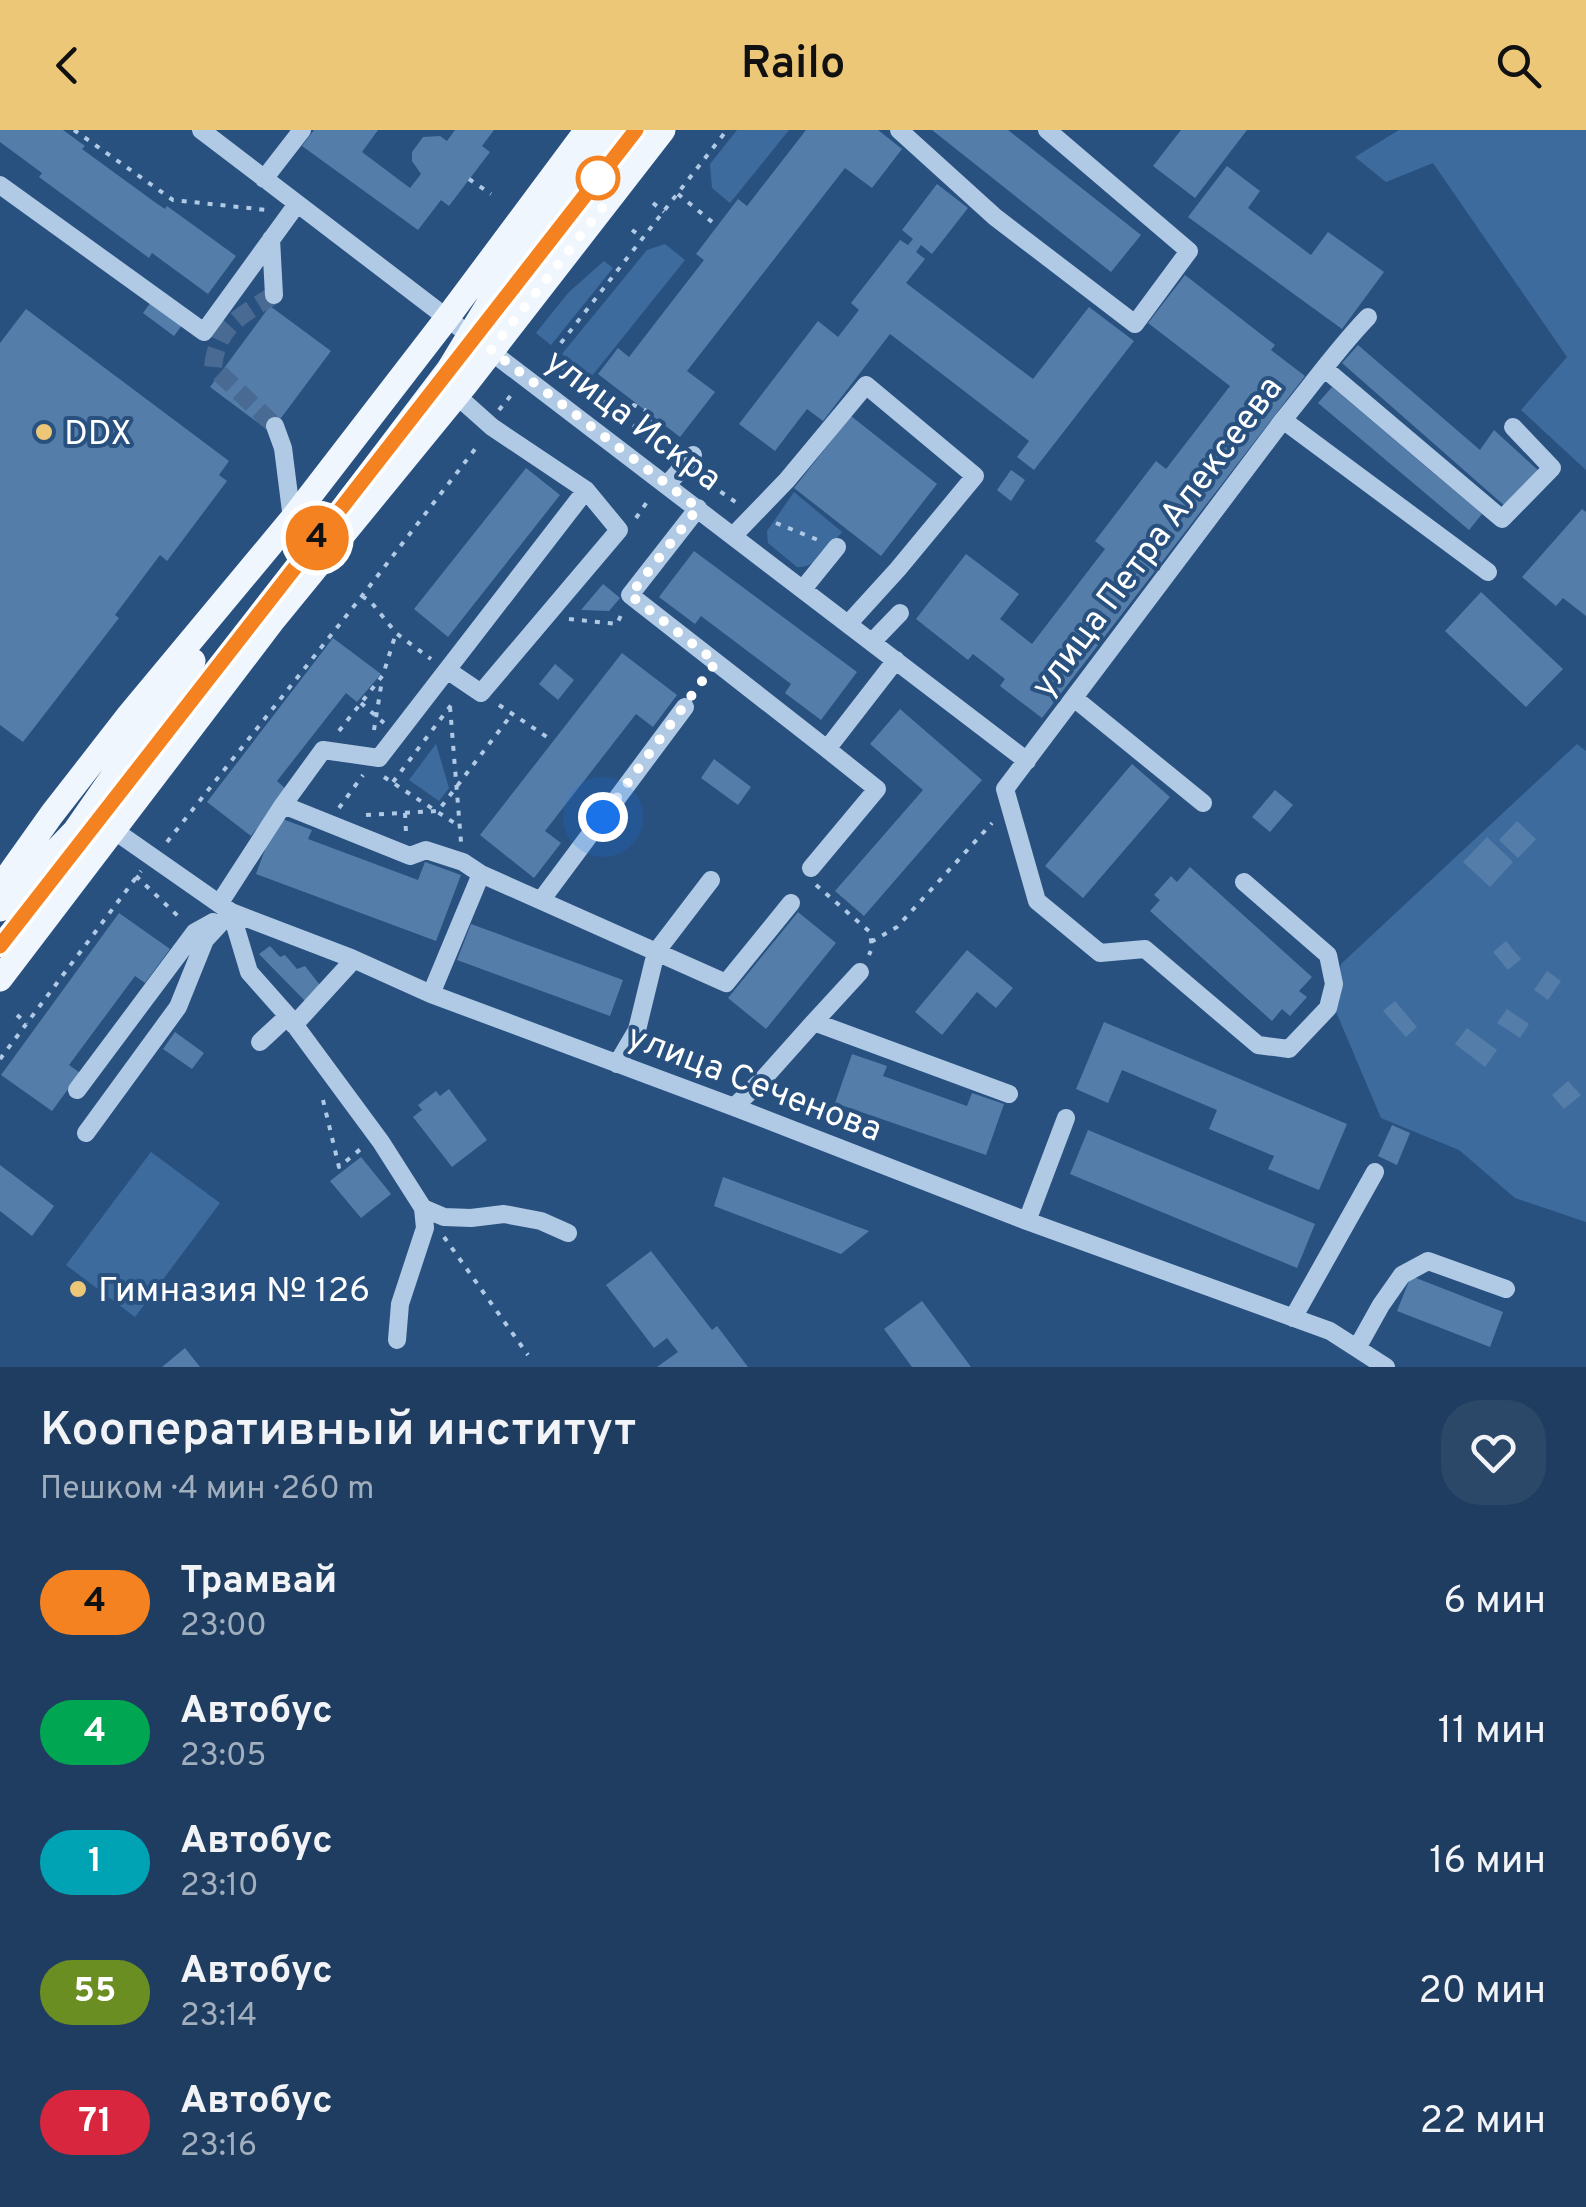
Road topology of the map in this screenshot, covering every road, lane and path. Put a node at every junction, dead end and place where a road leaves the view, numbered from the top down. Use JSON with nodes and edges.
{"nodes":[{"id":1,"x":74,"y":130,"type":"edge"},
{"id":2,"x":201,"y":130,"type":"edge"},
{"id":3,"x":302,"y":130,"type":"edge"},
{"id":4,"x":587,"y":130,"type":"edge"},
{"id":5,"x":614,"y":130,"type":"edge"},
{"id":6,"x":663,"y":130,"type":"edge"},
{"id":7,"x":727,"y":130,"type":"edge"},
{"id":8,"x":899,"y":130,"type":"edge"},
{"id":9,"x":1047,"y":130,"type":"edge"},
{"id":10,"x":264,"y":179,"type":"junction"},
{"id":11,"x":469,"y":179,"type":"dead end"},
{"id":12,"x":3,"y":194,"type":"edge"},
{"id":13,"x":491,"y":194,"type":"dead end"},
{"id":14,"x":678,"y":194,"type":"junction"},
{"id":15,"x":610,"y":198,"type":"junction"},
{"id":16,"x":653,"y":203,"type":"dead end"},
{"id":17,"x":297,"y":204,"type":"junction"},
{"id":18,"x":267,"y":210,"type":"dead end"},
{"id":19,"x":664,"y":212,"type":"junction"},
{"id":20,"x":717,"y":226,"type":"dead end"},
{"id":21,"x":632,"y":230,"type":"dead end"},
{"id":22,"x":643,"y":238,"type":"junction"},
{"id":23,"x":271,"y":239,"type":"junction"},
{"id":24,"x":274,"y":295,"type":"dead end"},
{"id":25,"x":1368,"y":317,"type":"dead end"},
{"id":26,"x":447,"y":318,"type":"junction"},
{"id":27,"x":469,"y":335,"type":"junction"},
{"id":28,"x":491,"y":350,"type":"junction"},
{"id":29,"x":550,"y":356,"type":"dead end"},
{"id":30,"x":1324,"y":368,"type":"junction"},
{"id":31,"x":513,"y":394,"type":"dead end"},
{"id":32,"x":456,"y":395,"type":"junction"},
{"id":33,"x":624,"y":417,"type":"dead end"},
{"id":34,"x":1283,"y":420,"type":"junction"},
{"id":35,"x":276,"y":426,"type":"tunnel mouth"},
{"id":36,"x":492,"y":427,"type":"junction"},
{"id":37,"x":1513,"y":427,"type":"dead end"},
{"id":38,"x":641,"y":433,"type":"dead end"},
{"id":39,"x":693,"y":454,"type":"dead end"},
{"id":40,"x":667,"y":485,"type":"junction"},
{"id":41,"x":586,"y":490,"type":"junction"},
{"id":42,"x":698,"y":508,"type":"junction"},
{"id":43,"x":292,"y":519,"type":"junction"},
{"id":44,"x":734,"y":536,"type":"junction"},
{"id":45,"x":837,"y":547,"type":"dead end"},
{"id":46,"x":1488,"y":572,"type":"dead end"},
{"id":47,"x":803,"y":589,"type":"junction"},
{"id":48,"x":630,"y":595,"type":"junction"},
{"id":49,"x":362,"y":596,"type":"junction"},
{"id":50,"x":551,"y":610,"type":"junction"},
{"id":51,"x":900,"y":613,"type":"dead end"},
{"id":52,"x":274,"y":619,"type":"junction"},
{"id":53,"x":848,"y":624,"type":"junction"},
{"id":54,"x":396,"y":633,"type":"junction"},
{"id":55,"x":872,"y":642,"type":"junction"},
{"id":56,"x":896,"y":660,"type":"junction"},
{"id":57,"x":447,"y":670,"type":"junction"},
{"id":58,"x":383,"y":675,"type":"junction"},
{"id":59,"x":474,"y":688,"type":"junction"},
{"id":60,"x":1074,"y":698,"type":"junction"},
{"id":61,"x":361,"y":703,"type":"junction"},
{"id":62,"x":685,"y":706,"type":"dead end"},
{"id":63,"x":450,"y":707,"type":"junction"},
{"id":64,"x":512,"y":714,"type":"junction"},
{"id":65,"x":376,"y":716,"type":"junction"},
{"id":66,"x":397,"y":734,"type":"junction"},
{"id":67,"x":553,"y":741,"type":"dead end"},
{"id":68,"x":827,"y":749,"type":"junction"},
{"id":69,"x":323,"y":750,"type":"junction"},
{"id":70,"x":346,"y":753,"type":"junction"},
{"id":71,"x":370,"y":756,"type":"junction"},
{"id":72,"x":1027,"y":761,"type":"junction"},
{"id":73,"x":380,"y":775,"type":"dead end"},
{"id":74,"x":393,"y":782,"type":"junction"},
{"id":75,"x":456,"y":788,"type":"junction"},
{"id":76,"x":283,"y":804,"type":"junction"},
{"id":77,"x":1010,"y":804,"type":"junction"},
{"id":78,"x":1203,"y":804,"type":"dead end"},
{"id":79,"x":438,"y":812,"type":"junction"},
{"id":80,"x":330,"y":820,"type":"junction"},
{"id":81,"x":460,"y":826,"type":"junction"},
{"id":82,"x":115,"y":831,"type":"junction"},
{"id":83,"x":154,"y":857,"type":"junction"},
{"id":84,"x":464,"y":862,"type":"junction"},
{"id":85,"x":809,"y":872,"type":"joint"},
{"id":86,"x":481,"y":874,"type":"junction"},
{"id":87,"x":712,"y":880,"type":"dead end"},
{"id":88,"x":1244,"y":882,"type":"dead end"},
{"id":89,"x":0,"y":887,"type":"edge"},
{"id":90,"x":542,"y":900,"type":"junction"},
{"id":91,"x":790,"y":903,"type":"dead end"},
{"id":92,"x":225,"y":908,"type":"junction"},
{"id":93,"x":0,"y":910,"type":"edge"},
{"id":94,"x":872,"y":942,"type":"junction"},
{"id":95,"x":656,"y":952,"type":"junction"},
{"id":96,"x":351,"y":958,"type":"junction"},
{"id":97,"x":0,"y":964,"type":"edge"},
{"id":98,"x":860,"y":972,"type":"joint"},
{"id":99,"x":0,"y":980,"type":"edge"},
{"id":100,"x":38,"y":988,"type":"dead end"},
{"id":101,"x":431,"y":994,"type":"junction"},
{"id":102,"x":48,"y":995,"type":"junction"},
{"id":103,"x":16,"y":1015,"type":"dead end"},
{"id":104,"x":291,"y":1020,"type":"junction"},
{"id":105,"x":814,"y":1022,"type":"junction"},
{"id":106,"x":27,"y":1024,"type":"junction"},
{"id":107,"x":260,"y":1042,"type":"dead end"},
{"id":108,"x":0,"y":1059,"type":"edge"},
{"id":109,"x":618,"y":1064,"type":"junction"},
{"id":110,"x":77,"y":1090,"type":"dead end"},
{"id":111,"x":1009,"y":1094,"type":"dead end"},
{"id":112,"x":734,"y":1107,"type":"junction"},
{"id":113,"x":1066,"y":1118,"type":"dead end"},
{"id":114,"x":86,"y":1132,"type":"dead end"},
{"id":115,"x":1374,"y":1172,"type":"dead end"},
{"id":116,"x":423,"y":1208,"type":"junction"},
{"id":117,"x":1027,"y":1220,"type":"junction"},
{"id":118,"x":568,"y":1233,"type":"dead end"},
{"id":119,"x":1506,"y":1289,"type":"dead end"},
{"id":120,"x":1293,"y":1318,"type":"junction"},
{"id":121,"x":397,"y":1340,"type":"dead end"},
{"id":122,"x":1357,"y":1348,"type":"junction"},
{"id":123,"x":528,"y":1355,"type":"dead end"},
{"id":124,"x":1386,"y":1367,"type":"edge"}],
"edges":[{"from":1,"to":18,"type":"path"},
{"from":2,"to":10,"type":"street","name":"улица Искра"},
{"from":3,"to":10,"type":"street"},
{"from":4,"to":26,"type":"main road"},
{"from":5,"to":27,"type":"main road"},
{"from":6,"to":15,"type":"main road"},
{"from":7,"to":14,"type":"path"},
{"from":8,"to":9,"type":"street"},
{"from":10,"to":17,"type":"street","name":"улица Искра"},
{"from":11,"to":13,"type":"path"},
{"from":12,"to":23,"type":"street"},
{"from":14,"to":19,"type":"path"},
{"from":14,"to":20,"type":"path"},
{"from":15,"to":27,"type":"main road"},
{"from":15,"to":28,"type":"main road"},
{"from":16,"to":19,"type":"path"},
{"from":17,"to":23,"type":"street"},
{"from":17,"to":26,"type":"street","name":"улица Искра"},
{"from":19,"to":22,"type":"path"},
{"from":21,"to":22,"type":"path"},
{"from":22,"to":29,"type":"path"},
{"from":23,"to":24,"type":"street"},
{"from":25,"to":30,"type":"street","name":"улица Петра Алексеева"},
{"from":26,"to":27,"type":"street","name":"улица Искра"},
{"from":26,"to":43,"type":"main road"},
{"from":27,"to":28,"type":"street","name":"улица Искра"},
{"from":27,"to":43,"type":"main road"},
{"from":27,"to":52,"type":"main road"},
{"from":28,"to":32,"type":"main road"},
{"from":28,"to":40,"type":"street","name":"улица Искра"},
{"from":30,"to":34,"type":"street","name":"улица Петра Алексеева"},
{"from":30,"to":37,"type":"street"},
{"from":31,"to":36,"type":"path"},
{"from":32,"to":36,"type":"street"},
{"from":32,"to":52,"type":"main road"},
{"from":33,"to":38,"type":"path"},
{"from":34,"to":46,"type":"street"},
{"from":34,"to":60,"type":"street","name":"улица Петра Алексеева"},
{"from":35,"to":43,"type":"street"},
{"from":36,"to":41,"type":"street"},
{"from":36,"to":49,"type":"path"},
{"from":39,"to":40,"type":"street"},
{"from":40,"to":42,"type":"street","name":"улица Искра"},
{"from":41,"to":50,"type":"street"},
{"from":41,"to":57,"type":"street"},
{"from":42,"to":44,"type":"street","name":"улица Искра"},
{"from":42,"to":48,"type":"street"},
{"from":43,"to":89,"type":"main road"},
{"from":43,"to":93,"type":"main road"},
{"from":44,"to":47,"type":"street","name":"улица Искра"},
{"from":44,"to":53,"type":"street"},
{"from":45,"to":47,"type":"street"},
{"from":47,"to":53,"type":"street","name":"улица Искра"},
{"from":48,"to":50,"type":"path"},
{"from":48,"to":68,"type":"street"},
{"from":49,"to":54,"type":"path"},
{"from":49,"to":83,"type":"path"},
{"from":50,"to":59,"type":"street"},
{"from":51,"to":55,"type":"street"},
{"from":52,"to":82,"type":"main road"},
{"from":52,"to":97,"type":"main road"},
{"from":53,"to":55,"type":"street","name":"улица Искра"},
{"from":54,"to":57,"type":"path"},
{"from":54,"to":58,"type":"path"},
{"from":55,"to":56,"type":"street","name":"улица Искра"},
{"from":56,"to":68,"type":"street"},
{"from":56,"to":72,"type":"street","name":"улица Искра"},
{"from":57,"to":59,"type":"street"},
{"from":57,"to":66,"type":"street"},
{"from":58,"to":61,"type":"path"},
{"from":58,"to":65,"type":"path"},
{"from":59,"to":63,"type":"path"},
{"from":59,"to":64,"type":"path"},
{"from":60,"to":72,"type":"street","name":"улица Петра Алексеева"},
{"from":60,"to":78,"type":"street"},
{"from":61,"to":65,"type":"path"},
{"from":61,"to":69,"type":"path"},
{"from":62,"to":90,"type":"street"},
{"from":63,"to":74,"type":"path"},
{"from":63,"to":75,"type":"path"},
{"from":64,"to":67,"type":"path"},
{"from":64,"to":75,"type":"path"},
{"from":65,"to":66,"type":"path"},
{"from":65,"to":71,"type":"path"},
{"from":66,"to":71,"type":"street"},
{"from":68,"to":85,"type":"street"},
{"from":69,"to":70,"type":"street"},
{"from":69,"to":76,"type":"street"},
{"from":70,"to":71,"type":"street"},
{"from":70,"to":80,"type":"path"},
{"from":72,"to":77,"type":"street","name":"улица Петра Алексеева"},
{"from":73,"to":74,"type":"path"},
{"from":74,"to":79,"type":"path"},
{"from":75,"to":79,"type":"path"},
{"from":75,"to":81,"type":"path"},
{"from":76,"to":80,"type":"street"},
{"from":76,"to":92,"type":"street"},
{"from":77,"to":88,"type":"street"},
{"from":77,"to":94,"type":"path"},
{"from":79,"to":80,"type":"path"},
{"from":79,"to":81,"type":"path"},
{"from":80,"to":84,"type":"street"},
{"from":81,"to":84,"type":"path"},
{"from":82,"to":83,"type":"street","name":"улица Сеченова"},
{"from":82,"to":99,"type":"main road"},
{"from":83,"to":92,"type":"street","name":"улица Сеченова"},
{"from":83,"to":102,"type":"path"},
{"from":84,"to":86,"type":"street"},
{"from":85,"to":94,"type":"path"},
{"from":86,"to":90,"type":"street"},
{"from":86,"to":101,"type":"street"},
{"from":87,"to":95,"type":"street"},
{"from":90,"to":95,"type":"street"},
{"from":91,"to":95,"type":"street"},
{"from":92,"to":96,"type":"street","name":"улица Сеченова"},
{"from":92,"to":104,"type":"street"},
{"from":92,"to":110,"type":"street"},
{"from":92,"to":114,"type":"street"},
{"from":94,"to":98,"type":"path"},
{"from":95,"to":109,"type":"street"},
{"from":96,"to":101,"type":"street","name":"улица Сеченова"},
{"from":96,"to":104,"type":"street"},
{"from":98,"to":105,"type":"street"},
{"from":100,"to":102,"type":"path"},
{"from":101,"to":109,"type":"street","name":"улица Сеченова"},
{"from":102,"to":106,"type":"path"},
{"from":103,"to":106,"type":"path"},
{"from":104,"to":107,"type":"street"},
{"from":104,"to":116,"type":"street"},
{"from":105,"to":111,"type":"street"},
{"from":105,"to":112,"type":"street"},
{"from":106,"to":108,"type":"path"},
{"from":109,"to":112,"type":"street","name":"улица Сеченова"},
{"from":112,"to":117,"type":"street","name":"улица Сеченова"},
{"from":113,"to":117,"type":"street"},
{"from":115,"to":120,"type":"street"},
{"from":116,"to":118,"type":"street"},
{"from":116,"to":121,"type":"street"},
{"from":116,"to":123,"type":"path"},
{"from":117,"to":120,"type":"street","name":"улица Сеченова"},
{"from":119,"to":122,"type":"street"},
{"from":120,"to":122,"type":"street","name":"улица Сеченова"},
{"from":122,"to":124,"type":"street","name":"улица Сеченова"}]}
